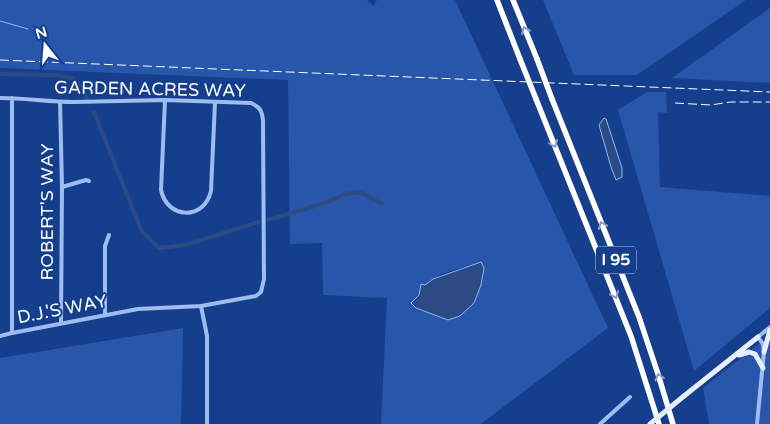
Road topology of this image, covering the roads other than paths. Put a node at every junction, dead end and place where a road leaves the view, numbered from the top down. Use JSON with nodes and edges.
{"nodes":[{"id":1,"x":497,"y":0,"type":"edge"},
{"id":2,"x":513,"y":0,"type":"edge"},
{"id":3,"x":0,"y":98,"type":"edge"},
{"id":4,"x":12,"y":98,"type":"junction"},
{"id":5,"x":165,"y":100,"type":"junction"},
{"id":6,"x":60,"y":102,"type":"junction"},
{"id":7,"x":215,"y":102,"type":"junction"},
{"id":8,"x":90,"y":181,"type":"dead end"},
{"id":9,"x":62,"y":187,"type":"junction"},
{"id":10,"x":109,"y":235,"type":"dead end"},
{"id":11,"x":201,"y":306,"type":"junction"},
{"id":12,"x":105,"y":315,"type":"junction"},
{"id":13,"x":61,"y":323,"type":"junction"},
{"id":14,"x":770,"y":329,"type":"edge"},
{"id":15,"x":12,"y":334,"type":"junction"},
{"id":16,"x":0,"y":336,"type":"edge"},
{"id":17,"x":758,"y":337,"type":"junction"},
{"id":18,"x":764,"y":352,"type":"junction"},
{"id":19,"x":722,"y":366,"type":"junction"},
{"id":20,"x":763,"y":368,"type":"junction"},
{"id":21,"x":630,"y":397,"type":"dead end"},
{"id":22,"x":207,"y":424,"type":"edge"},
{"id":23,"x":600,"y":424,"type":"edge"},
{"id":24,"x":650,"y":424,"type":"edge"},
{"id":25,"x":659,"y":424,"type":"edge"},
{"id":26,"x":672,"y":424,"type":"edge"},
{"id":27,"x":757,"y":424,"type":"edge"}],
"edges":[{"from":1,"to":25,"type":"highway","number":"I 95","one_way":true,"bridge":true},
{"from":26,"to":2,"type":"highway","number":"I 95","one_way":true,"bridge":true},
{"from":3,"to":4,"type":"street","name":"GARDEN ACRES WAY"},
{"from":4,"to":6,"type":"street","name":"GARDEN ACRES WAY"},
{"from":4,"to":15,"type":"street","name":"D.J.'S WAY"},
{"from":5,"to":6,"type":"street","name":"GARDEN ACRES WAY"},
{"from":5,"to":7,"type":"street","name":"GARDEN ACRES WAY"},
{"from":5,"to":7,"type":"street"},
{"from":6,"to":9,"type":"street","name":"ROBERT'S WAY"},
{"from":7,"to":11,"type":"street","name":"GARDEN ACRES WAY"},
{"from":8,"to":9,"type":"street"},
{"from":9,"to":13,"type":"street","name":"ROBERT'S WAY"},
{"from":10,"to":12,"type":"street"},
{"from":11,"to":12,"type":"street","name":"D.J.'S WAY"},
{"from":11,"to":22,"type":"street"},
{"from":12,"to":13,"type":"street","name":"D.J.'S WAY"},
{"from":13,"to":15,"type":"street","name":"D.J.'S WAY"},
{"from":14,"to":17,"type":"street"},
{"from":14,"to":18,"type":"main road"},
{"from":15,"to":16,"type":"street"},
{"from":17,"to":18,"type":"street"},
{"from":17,"to":19,"type":"main road"},
{"from":18,"to":20,"type":"street"},
{"from":19,"to":20,"type":"main road"},
{"from":19,"to":24,"type":"main road","bridge":true},
{"from":20,"to":27,"type":"street"},
{"from":21,"to":23,"type":"street"}]}
